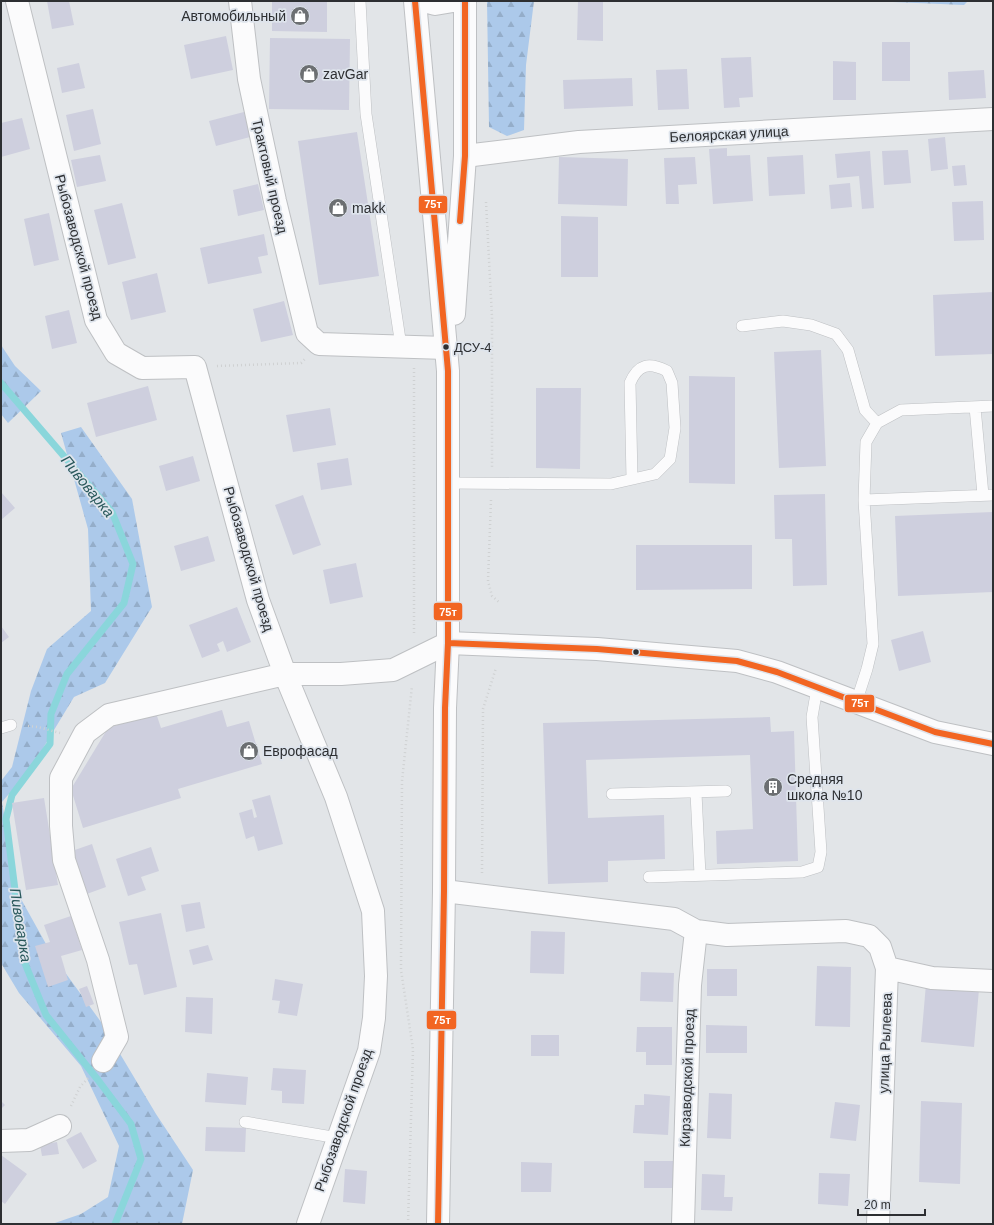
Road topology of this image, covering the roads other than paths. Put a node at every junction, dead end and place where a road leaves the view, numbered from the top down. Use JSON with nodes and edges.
{"nodes":[{"id":1,"x":17,"y":1,"type":"edge"},
{"id":2,"x":240,"y":1,"type":"edge"},
{"id":3,"x":360,"y":1,"type":"edge"},
{"id":4,"x":415,"y":1,"type":"edge"},
{"id":5,"x":424,"y":1,"type":"edge"},
{"id":6,"x":453,"y":1,"type":"edge"},
{"id":7,"x":465,"y":1,"type":"edge"},
{"id":8,"x":993,"y":119,"type":"edge"},
{"id":9,"x":465,"y":156,"type":"junction"},
{"id":10,"x":742,"y":326,"type":"dead end"},
{"id":11,"x":407,"y":346,"type":"junction"},
{"id":12,"x":446,"y":348,"type":"junction"},
{"id":13,"x":448,"y":371,"type":"junction"},
{"id":14,"x":993,"y":406,"type":"edge"},
{"id":15,"x":975,"y":407,"type":"junction"},
{"id":16,"x":877,"y":423,"type":"junction"},
{"id":17,"x":632,"y":479,"type":"junction"},
{"id":18,"x":448,"y":483,"type":"junction"},
{"id":19,"x":988,"y":495,"type":"edge"},
{"id":20,"x":864,"y":500,"type":"junction"},
{"id":21,"x":448,"y":643,"type":"junction"},
{"id":22,"x":285,"y":674,"type":"junction"},
{"id":23,"x":817,"y":688,"type":"junction"},
{"id":24,"x":856,"y":703,"type":"junction"},
{"id":25,"x":993,"y":744,"type":"edge"},
{"id":26,"x":726,"y":791,"type":"dead end"},
{"id":27,"x":696,"y":793,"type":"junction"},
{"id":28,"x":612,"y":794,"type":"dead end"},
{"id":29,"x":700,"y":875,"type":"junction"},
{"id":30,"x":649,"y":877,"type":"dead end"},
{"id":31,"x":444,"y":891,"type":"junction"},
{"id":32,"x":696,"y":932,"type":"junction"},
{"id":33,"x":888,"y":968,"type":"junction"},
{"id":34,"x":993,"y":981,"type":"edge"},
{"id":35,"x":103,"y":1062,"type":"dead end"},
{"id":36,"x":245,"y":1122,"type":"dead end"},
{"id":37,"x":60,"y":1126,"type":"dead end"},
{"id":38,"x":338,"y":1138,"type":"junction"},
{"id":39,"x":1,"y":1141,"type":"edge"},
{"id":40,"x":308,"y":1224,"type":"edge"},
{"id":41,"x":438,"y":1224,"type":"edge"},
{"id":42,"x":683,"y":1224,"type":"edge"},
{"id":43,"x":878,"y":1224,"type":"edge"}],
"edges":[{"from":1,"to":22,"type":"street","name":"Рыбозаводской проезд"},
{"from":2,"to":11,"type":"street","name":"Трактовый проезд"},
{"from":3,"to":11,"type":"lane"},
{"from":4,"to":12,"type":"street"},
{"from":5,"to":6,"type":"street"},
{"from":7,"to":9,"type":"street"},
{"from":8,"to":9,"type":"street","name":"Белоярская улица"},
{"from":9,"to":13,"type":"street"},
{"from":10,"to":16,"type":"lane"},
{"from":11,"to":12,"type":"street"},
{"from":12,"to":13,"type":"street"},
{"from":13,"to":18,"type":"street"},
{"from":14,"to":15,"type":"lane"},
{"from":15,"to":16,"type":"lane"},
{"from":15,"to":19,"type":"lane"},
{"from":16,"to":20,"type":"lane"},
{"from":17,"to":17,"type":"lane"},
{"from":17,"to":18,"type":"lane"},
{"from":18,"to":21,"type":"street"},
{"from":19,"to":20,"type":"lane"},
{"from":20,"to":24,"type":"lane"},
{"from":21,"to":22,"type":"street"},
{"from":21,"to":23,"type":"street"},
{"from":21,"to":31,"type":"street"},
{"from":22,"to":35,"type":"street"},
{"from":22,"to":38,"type":"street","name":"Рыбозаводской проезд"},
{"from":23,"to":24,"type":"street"},
{"from":23,"to":29,"type":"lane"},
{"from":24,"to":25,"type":"street"},
{"from":26,"to":27,"type":"lane"},
{"from":27,"to":28,"type":"lane"},
{"from":27,"to":29,"type":"lane"},
{"from":29,"to":30,"type":"lane"},
{"from":31,"to":32,"type":"street"},
{"from":31,"to":41,"type":"street"},
{"from":32,"to":33,"type":"street"},
{"from":32,"to":42,"type":"street","name":"Кирзаводской проезд"},
{"from":33,"to":34,"type":"street"},
{"from":33,"to":43,"type":"street","name":"улица Рылеева"},
{"from":36,"to":38,"type":"lane"},
{"from":37,"to":39,"type":"street"},
{"from":38,"to":40,"type":"street","name":"Рыбозаводской проезд"}]}
